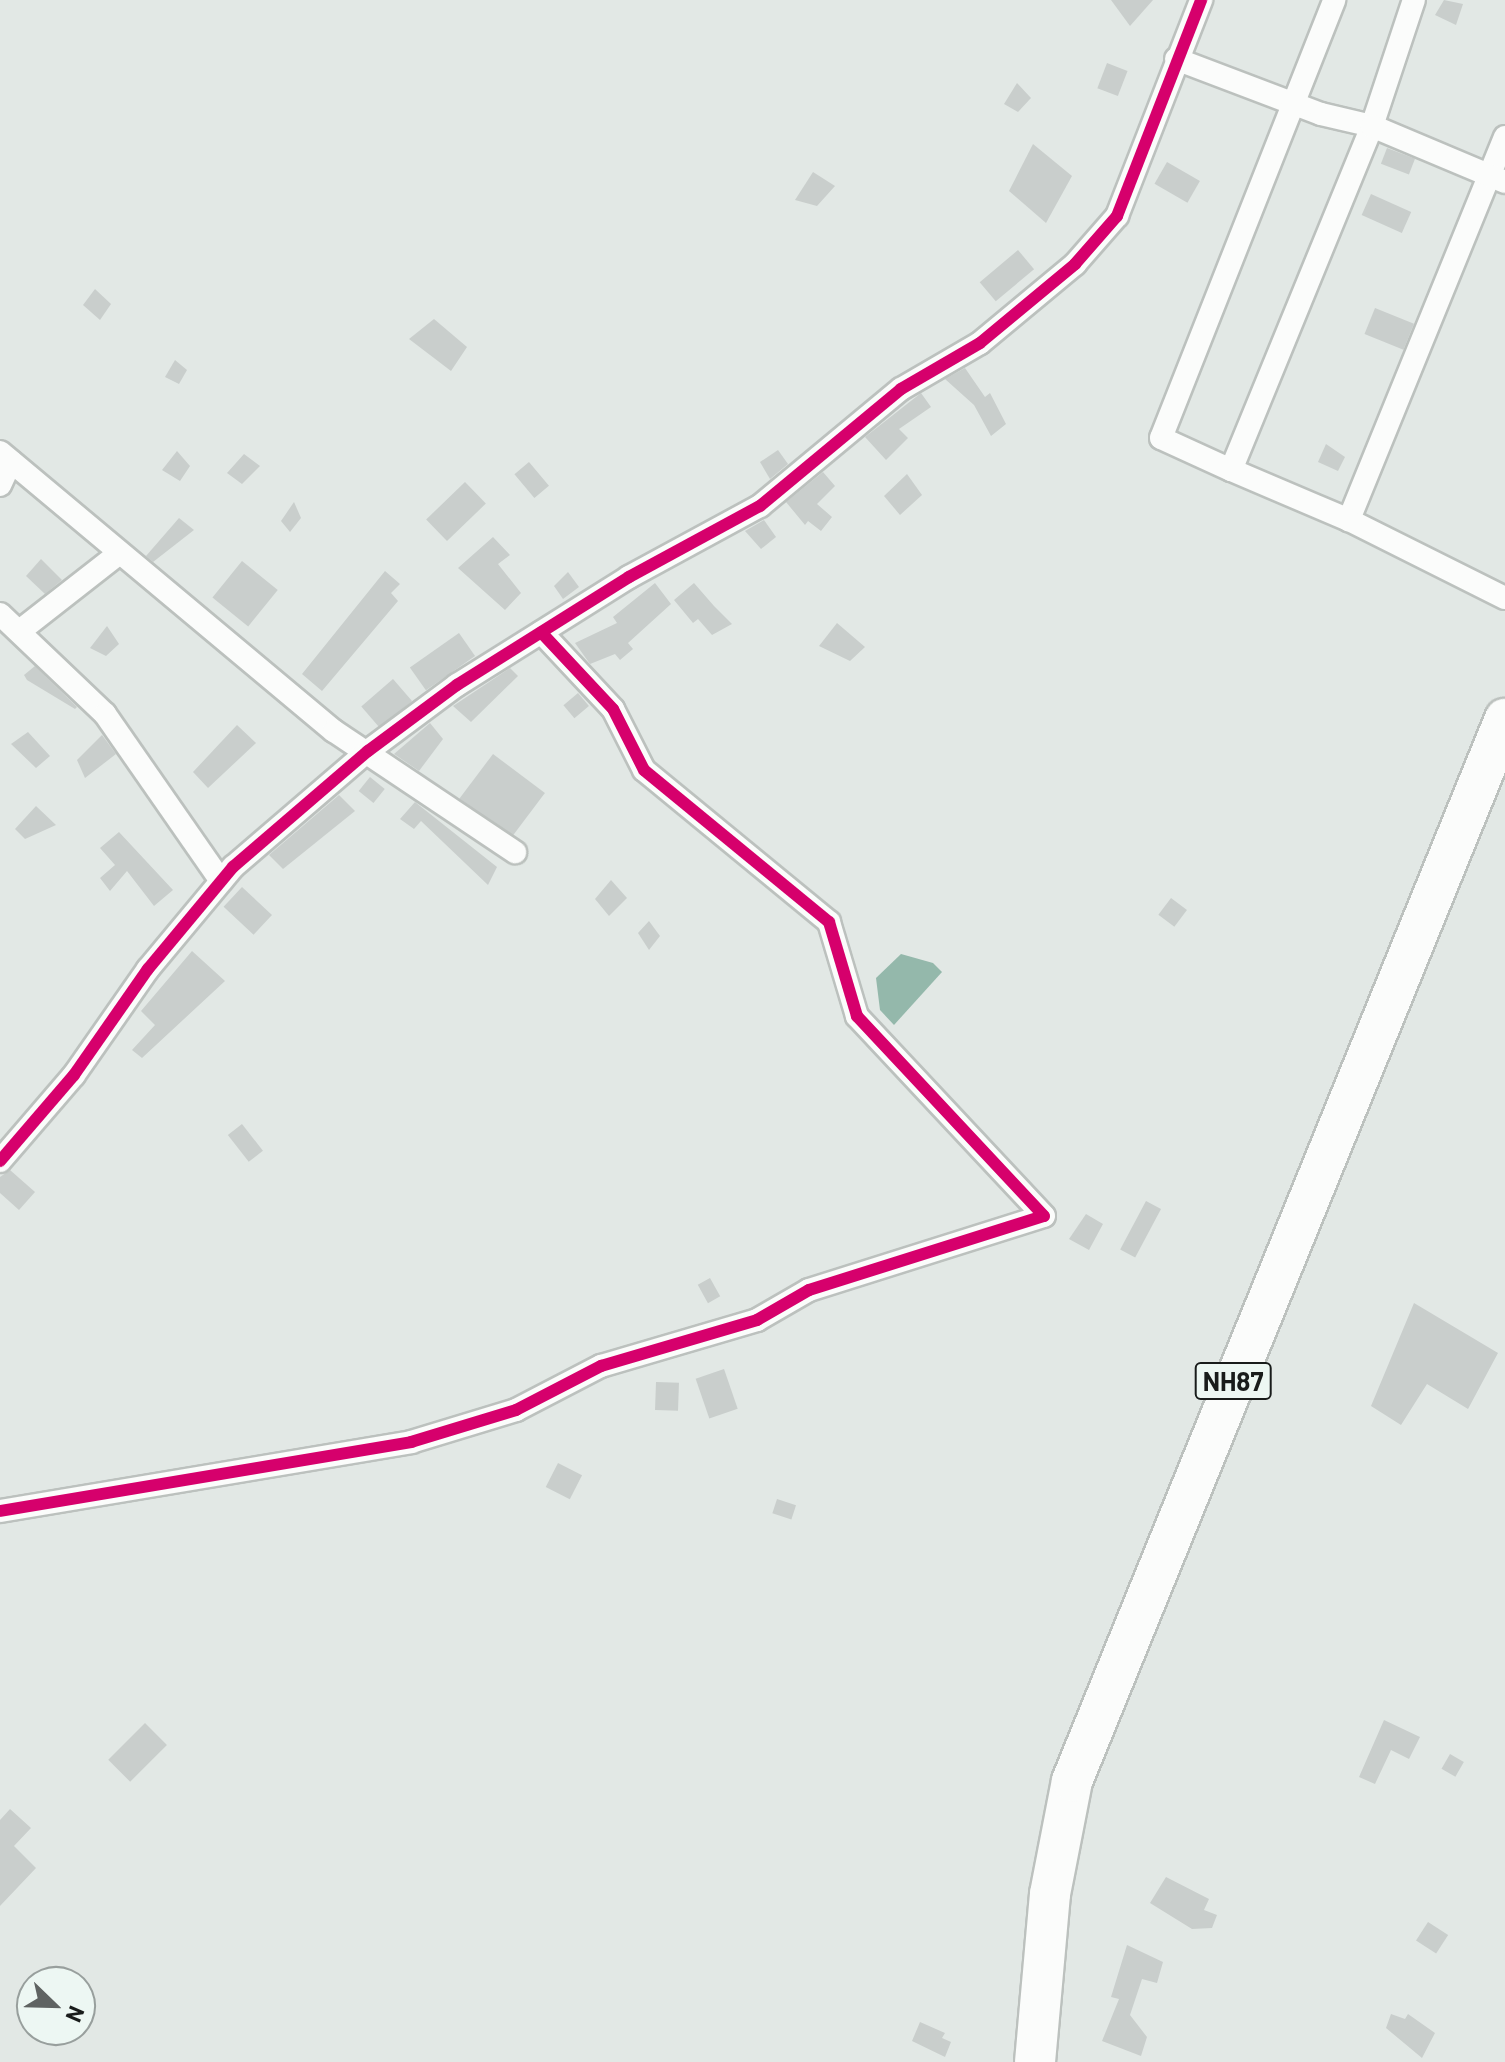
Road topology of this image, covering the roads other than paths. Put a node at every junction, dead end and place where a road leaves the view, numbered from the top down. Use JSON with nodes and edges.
{"nodes":[{"id":1,"x":1201,"y":0,"type":"edge"},
{"id":2,"x":1334,"y":0,"type":"edge"},
{"id":3,"x":1414,"y":0,"type":"edge"},
{"id":4,"x":1176,"y":59,"type":"junction"},
{"id":5,"x":1293,"y":104,"type":"junction"},
{"id":6,"x":1372,"y":126,"type":"junction"},
{"id":7,"x":1505,"y":137,"type":"edge"},
{"id":8,"x":1497,"y":179,"type":"edge"},
{"id":9,"x":5,"y":456,"type":"edge"},
{"id":10,"x":1231,"y":470,"type":"junction"},
{"id":11,"x":0,"y":485,"type":"edge"},
{"id":12,"x":1349,"y":520,"type":"junction"},
{"id":13,"x":117,"y":555,"type":"junction"},
{"id":14,"x":1505,"y":598,"type":"edge"},
{"id":15,"x":0,"y":614,"type":"edge"},
{"id":16,"x":21,"y":630,"type":"junction"},
{"id":17,"x":541,"y":632,"type":"junction"},
{"id":18,"x":1505,"y":719,"type":"edge"},
{"id":19,"x":368,"y":751,"type":"junction"},
{"id":20,"x":515,"y":852,"type":"dead end"},
{"id":21,"x":221,"y":881,"type":"junction"},
{"id":22,"x":0,"y":1161,"type":"edge"},
{"id":23,"x":0,"y":1511,"type":"edge"},
{"id":24,"x":1035,"y":2062,"type":"edge"}],
"edges":[{"from":1,"to":4,"type":"street"},
{"from":2,"to":5,"type":"street"},
{"from":3,"to":6,"type":"street"},
{"from":4,"to":5,"type":"street"},
{"from":4,"to":17,"type":"street"},
{"from":5,"to":6,"type":"street"},
{"from":5,"to":10,"type":"street"},
{"from":6,"to":8,"type":"street"},
{"from":6,"to":10,"type":"street"},
{"from":7,"to":8,"type":"street"},
{"from":8,"to":12,"type":"street"},
{"from":9,"to":11,"type":"street"},
{"from":9,"to":13,"type":"street"},
{"from":10,"to":12,"type":"street"},
{"from":12,"to":14,"type":"street"},
{"from":13,"to":16,"type":"street"},
{"from":13,"to":19,"type":"street"},
{"from":15,"to":16,"type":"street"},
{"from":16,"to":21,"type":"street"},
{"from":17,"to":19,"type":"street"},
{"from":17,"to":23,"type":"street"},
{"from":18,"to":24,"type":"highway","number":"NH87"},
{"from":19,"to":20,"type":"street"},
{"from":19,"to":21,"type":"street"},
{"from":21,"to":22,"type":"street"}]}
